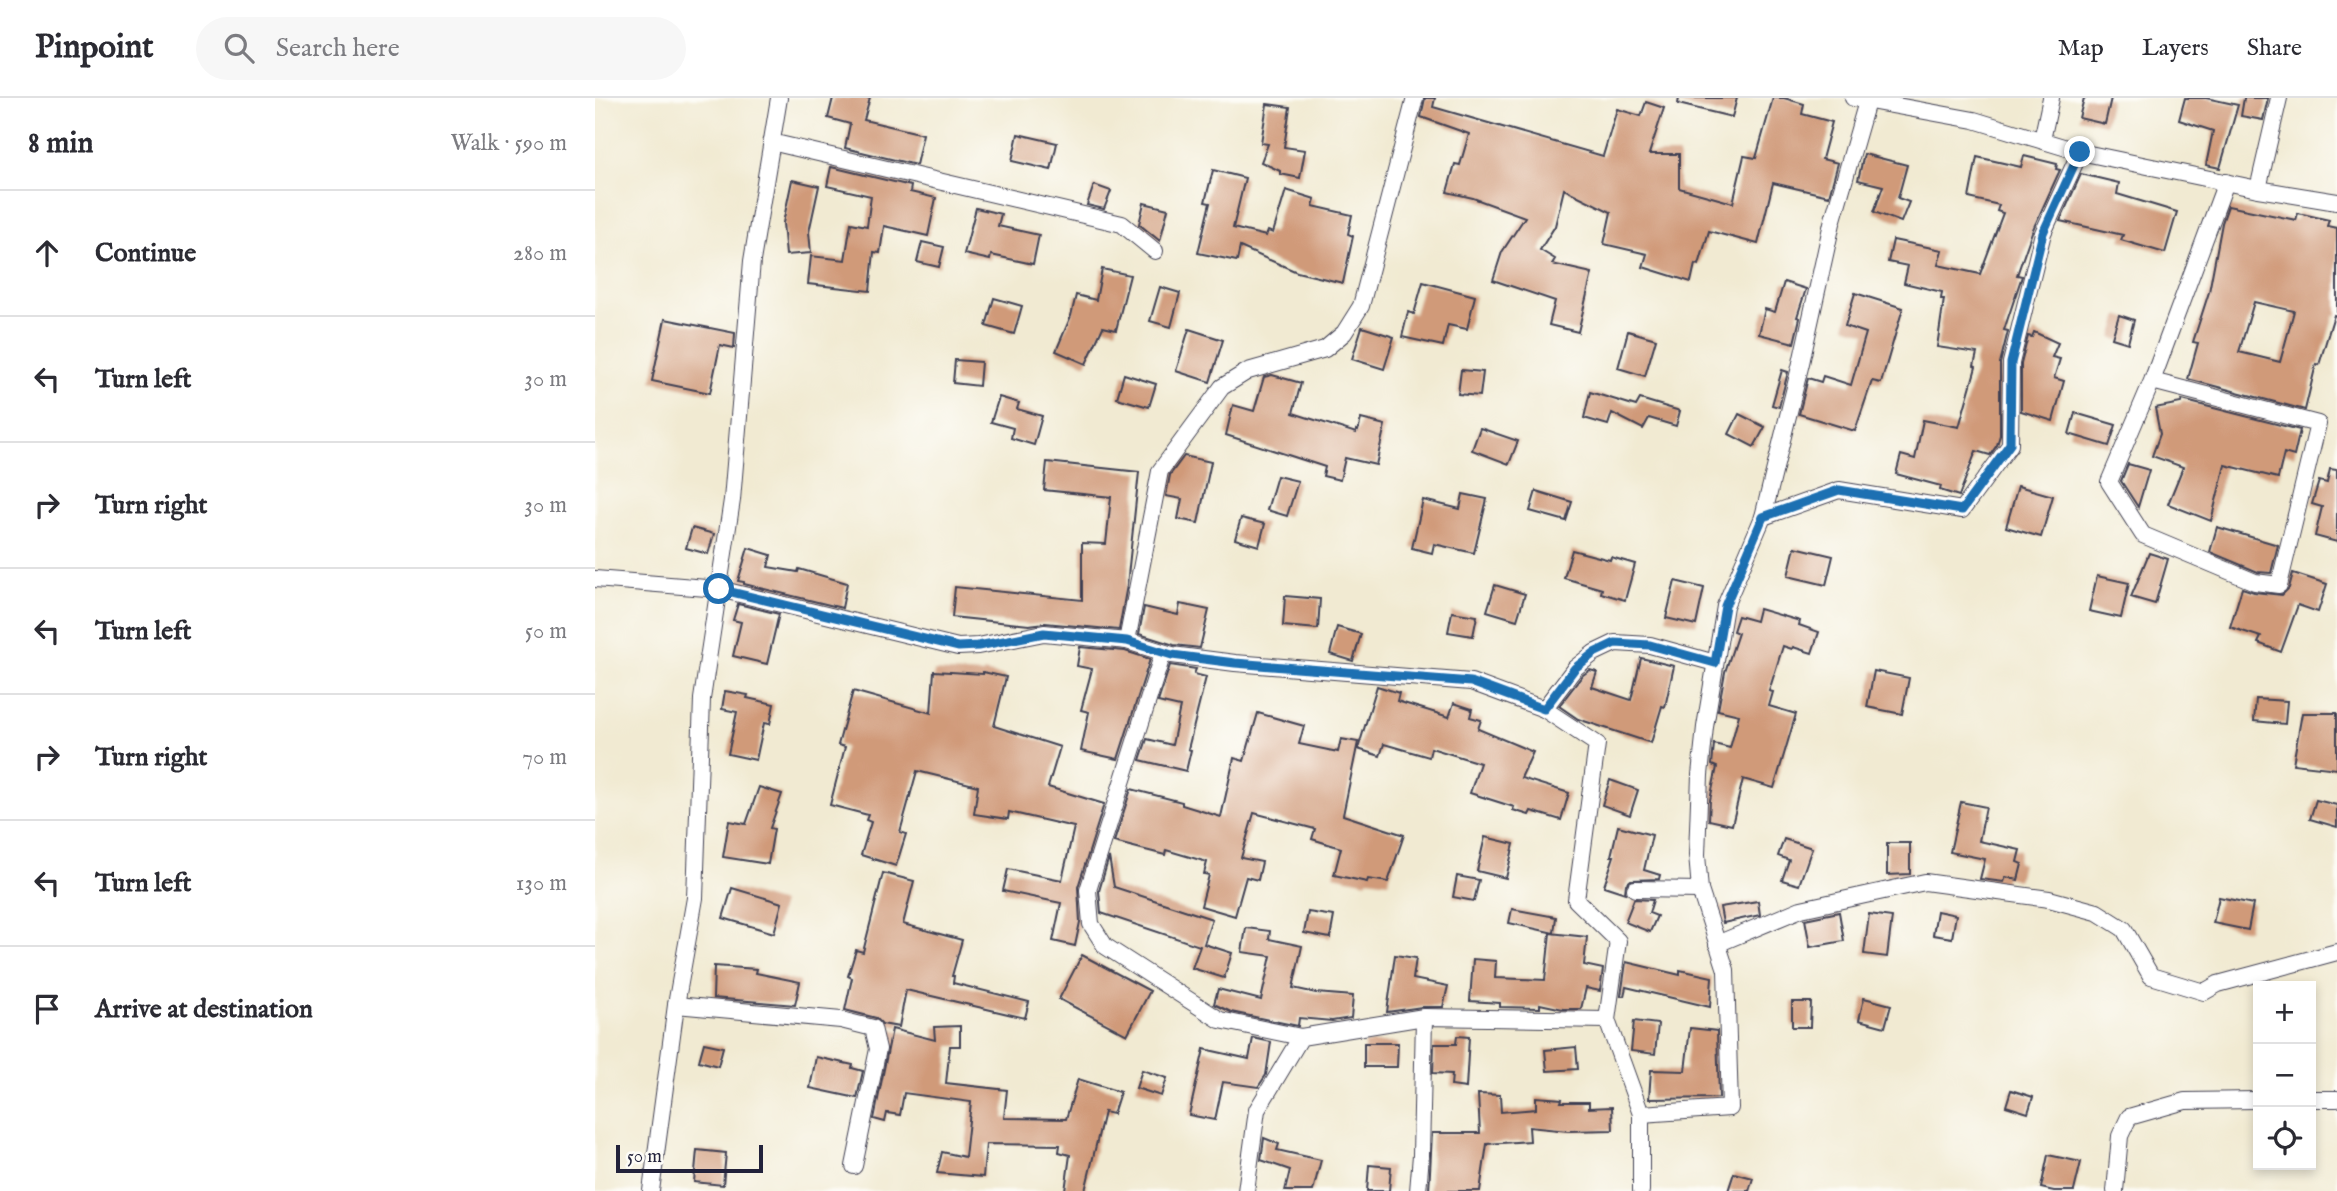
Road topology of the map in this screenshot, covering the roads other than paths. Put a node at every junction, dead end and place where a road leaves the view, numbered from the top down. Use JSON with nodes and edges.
{"nodes":[{"id":1,"x":779,"y":98,"type":"edge"},
{"id":2,"x":1415,"y":98,"type":"edge"},
{"id":3,"x":2051,"y":98,"type":"edge"},
{"id":4,"x":2279,"y":98,"type":"edge"},
{"id":5,"x":1863,"y":99,"type":"edge"},
{"id":6,"x":2042,"y":140,"type":"junction"},
{"id":7,"x":771,"y":142,"type":"junction"},
{"id":8,"x":2080,"y":152,"type":"junction"},
{"id":9,"x":2226,"y":182,"type":"junction"},
{"id":10,"x":2258,"y":189,"type":"junction"},
{"id":11,"x":2337,"y":202,"type":"edge"},
{"id":12,"x":1156,"y":251,"type":"dead end"},
{"id":13,"x":2152,"y":380,"type":"junction"},
{"id":14,"x":1763,"y":517,"type":"junction"},
{"id":15,"x":595,"y":579,"type":"edge"},
{"id":16,"x":719,"y":589,"type":"junction"},
{"id":17,"x":1127,"y":641,"type":"junction"},
{"id":18,"x":1163,"y":653,"type":"junction"},
{"id":19,"x":1715,"y":663,"type":"junction"},
{"id":20,"x":1544,"y":709,"type":"junction"},
{"id":21,"x":1635,"y":889,"type":"dead end"},
{"id":22,"x":1700,"y":890,"type":"junction"},
{"id":23,"x":1717,"y":944,"type":"junction"},
{"id":24,"x":2337,"y":952,"type":"edge"},
{"id":25,"x":677,"y":1005,"type":"junction"},
{"id":26,"x":1424,"y":1017,"type":"junction"},
{"id":27,"x":1607,"y":1020,"type":"junction"},
{"id":28,"x":1301,"y":1037,"type":"junction"},
{"id":29,"x":2316,"y":1099,"type":"edge"},
{"id":30,"x":2337,"y":1099,"type":"edge"},
{"id":31,"x":2253,"y":1100,"type":"edge"},
{"id":32,"x":1641,"y":1114,"type":"junction"},
{"id":33,"x":854,"y":1166,"type":"dead end"},
{"id":34,"x":650,"y":1191,"type":"edge"},
{"id":35,"x":1246,"y":1191,"type":"edge"},
{"id":36,"x":1418,"y":1191,"type":"edge"},
{"id":37,"x":1641,"y":1191,"type":"edge"},
{"id":38,"x":2115,"y":1191,"type":"edge"}],
"edges":[{"from":1,"to":7,"type":"street"},
{"from":2,"to":17,"type":"street"},
{"from":3,"to":6,"type":"street"},
{"from":4,"to":10,"type":"street"},
{"from":5,"to":6,"type":"street"},
{"from":5,"to":14,"type":"street"},
{"from":6,"to":8,"type":"street"},
{"from":7,"to":12,"type":"street"},
{"from":7,"to":16,"type":"street"},
{"from":8,"to":9,"type":"street"},
{"from":8,"to":14,"type":"street"},
{"from":9,"to":10,"type":"street"},
{"from":9,"to":13,"type":"street"},
{"from":10,"to":11,"type":"street"},
{"from":13,"to":13,"type":"street"},
{"from":14,"to":19,"type":"street"},
{"from":15,"to":16,"type":"street"},
{"from":16,"to":17,"type":"street"},
{"from":16,"to":25,"type":"street"},
{"from":17,"to":18,"type":"street"},
{"from":18,"to":20,"type":"street"},
{"from":18,"to":28,"type":"street"},
{"from":19,"to":20,"type":"street"},
{"from":19,"to":22,"type":"street"},
{"from":20,"to":27,"type":"street"},
{"from":21,"to":22,"type":"street"},
{"from":22,"to":23,"type":"street"},
{"from":23,"to":24,"type":"street"},
{"from":23,"to":32,"type":"street"},
{"from":25,"to":33,"type":"street"},
{"from":25,"to":34,"type":"street"},
{"from":26,"to":27,"type":"street"},
{"from":26,"to":28,"type":"street"},
{"from":26,"to":36,"type":"street"},
{"from":27,"to":32,"type":"street"},
{"from":28,"to":35,"type":"street"},
{"from":29,"to":30,"type":"street"},
{"from":31,"to":38,"type":"street"},
{"from":32,"to":37,"type":"street"}]}
